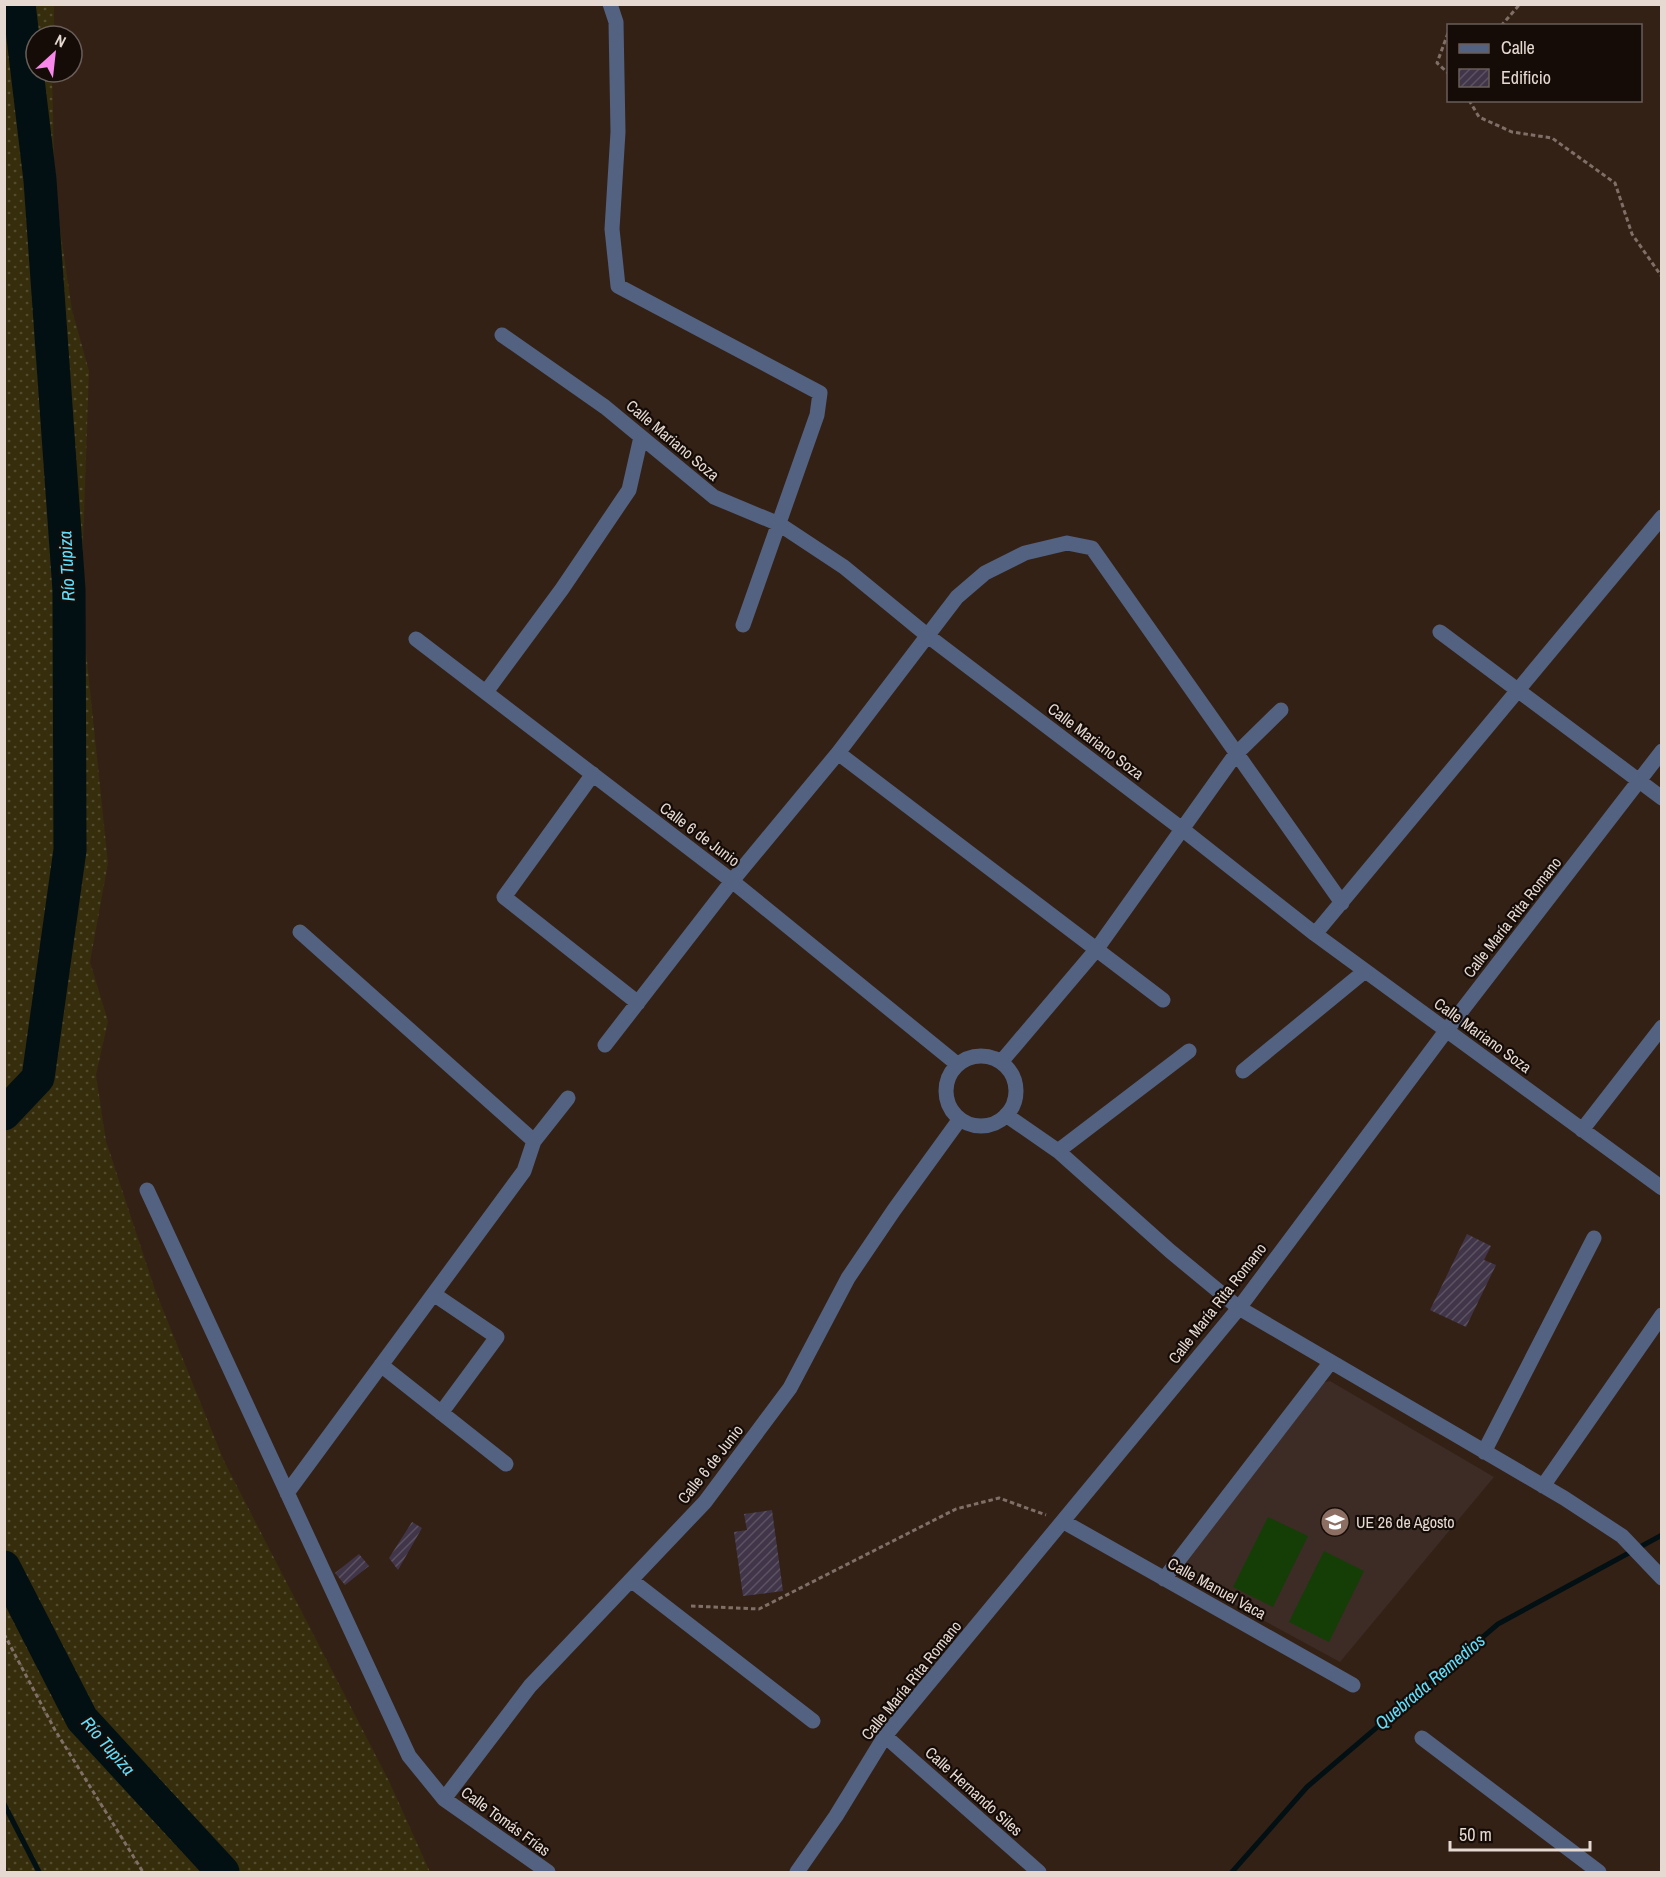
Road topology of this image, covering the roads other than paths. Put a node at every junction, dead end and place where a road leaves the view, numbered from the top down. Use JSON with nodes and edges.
{"nodes":[{"id":1,"x":610,"y":4,"type":"edge"},
{"id":2,"x":502,"y":335,"type":"dead end"},
{"id":3,"x":641,"y":437,"type":"junction"},
{"id":4,"x":1662,"y":516,"type":"edge"},
{"id":5,"x":779,"y":524,"type":"junction"},
{"id":6,"x":743,"y":625,"type":"dead end"},
{"id":7,"x":1440,"y":632,"type":"dead end"},
{"id":8,"x":928,"y":636,"type":"junction"},
{"id":9,"x":416,"y":639,"type":"dead end"},
{"id":10,"x":1518,"y":690,"type":"junction"},
{"id":11,"x":486,"y":692,"type":"junction"},
{"id":12,"x":1281,"y":710,"type":"dead end"},
{"id":13,"x":1662,"y":751,"type":"edge"},
{"id":14,"x":838,"y":753,"type":"junction"},
{"id":15,"x":1237,"y":754,"type":"junction"},
{"id":16,"x":593,"y":774,"type":"junction"},
{"id":17,"x":1639,"y":781,"type":"junction"},
{"id":18,"x":1662,"y":798,"type":"edge"},
{"id":19,"x":1182,"y":828,"type":"junction"},
{"id":20,"x":732,"y":881,"type":"junction"},
{"id":21,"x":1342,"y":903,"type":"junction"},
{"id":22,"x":300,"y":932,"type":"dead end"},
{"id":23,"x":1316,"y":934,"type":"junction"},
{"id":24,"x":1096,"y":950,"type":"junction"},
{"id":25,"x":1365,"y":971,"type":"junction"},
{"id":26,"x":1163,"y":1000,"type":"dead end"},
{"id":27,"x":638,"y":1003,"type":"junction"},
{"id":28,"x":1662,"y":1027,"type":"edge"},
{"id":29,"x":1446,"y":1030,"type":"junction"},
{"id":30,"x":605,"y":1045,"type":"dead end"},
{"id":31,"x":1189,"y":1051,"type":"dead end"},
{"id":32,"x":1001,"y":1062,"type":"junction"},
{"id":33,"x":957,"y":1064,"type":"junction"},
{"id":34,"x":1243,"y":1071,"type":"dead end"},
{"id":35,"x":568,"y":1098,"type":"dead end"},
{"id":36,"x":1006,"y":1115,"type":"junction"},
{"id":37,"x":960,"y":1119,"type":"junction"},
{"id":38,"x":1582,"y":1130,"type":"junction"},
{"id":39,"x":534,"y":1142,"type":"junction"},
{"id":40,"x":1058,"y":1151,"type":"junction"},
{"id":41,"x":1662,"y":1188,"type":"edge"},
{"id":42,"x":147,"y":1190,"type":"dead end"},
{"id":43,"x":1594,"y":1238,"type":"dead end"},
{"id":44,"x":435,"y":1295,"type":"junction"},
{"id":45,"x":1239,"y":1308,"type":"junction"},
{"id":46,"x":1662,"y":1315,"type":"edge"},
{"id":47,"x":1330,"y":1363,"type":"junction"},
{"id":48,"x":381,"y":1365,"type":"junction"},
{"id":49,"x":441,"y":1413,"type":"junction"},
{"id":50,"x":1484,"y":1452,"type":"junction"},
{"id":51,"x":506,"y":1464,"type":"dead end"},
{"id":52,"x":1543,"y":1486,"type":"junction"},
{"id":53,"x":287,"y":1494,"type":"junction"},
{"id":54,"x":1064,"y":1522,"type":"junction"},
{"id":55,"x":1656,"y":1573,"type":"edge"},
{"id":56,"x":1164,"y":1579,"type":"junction"},
{"id":57,"x":631,"y":1580,"type":"junction"},
{"id":58,"x":1353,"y":1684,"type":"dead end"},
{"id":59,"x":813,"y":1721,"type":"dead end"},
{"id":60,"x":885,"y":1736,"type":"junction"},
{"id":61,"x":1422,"y":1738,"type":"dead end"},
{"id":62,"x":444,"y":1799,"type":"junction"},
{"id":63,"x":548,"y":1872,"type":"edge"},
{"id":64,"x":796,"y":1872,"type":"edge"},
{"id":65,"x":1039,"y":1872,"type":"edge"},
{"id":66,"x":1599,"y":1872,"type":"edge"}],
"edges":[{"from":1,"to":5,"type":"street"},
{"from":2,"to":3,"type":"street","name":"Calle Mariano Soza"},
{"from":3,"to":5,"type":"street","name":"Calle Mariano Soza"},
{"from":3,"to":11,"type":"street"},
{"from":4,"to":10,"type":"street"},
{"from":5,"to":6,"type":"street"},
{"from":5,"to":8,"type":"street","name":"Calle Mariano Soza"},
{"from":7,"to":10,"type":"street"},
{"from":8,"to":14,"type":"street"},
{"from":8,"to":15,"type":"street"},
{"from":8,"to":19,"type":"street","name":"Calle Mariano Soza"},
{"from":9,"to":11,"type":"street","name":"Calle 6 de Junio"},
{"from":10,"to":17,"type":"street"},
{"from":10,"to":21,"type":"street"},
{"from":11,"to":16,"type":"street","name":"Calle 6 de Junio"},
{"from":12,"to":15,"type":"street"},
{"from":13,"to":17,"type":"street","name":"Calle María Rita Romano"},
{"from":14,"to":20,"type":"street"},
{"from":14,"to":24,"type":"street"},
{"from":15,"to":19,"type":"street"},
{"from":15,"to":21,"type":"street"},
{"from":16,"to":20,"type":"street","name":"Calle 6 de Junio"},
{"from":16,"to":27,"type":"street"},
{"from":17,"to":18,"type":"street"},
{"from":17,"to":29,"type":"street","name":"Calle María Rita Romano"},
{"from":19,"to":23,"type":"street","name":"Calle Mariano Soza"},
{"from":19,"to":24,"type":"street"},
{"from":20,"to":27,"type":"street"},
{"from":20,"to":33,"type":"street","name":"Calle 6 de Junio"},
{"from":21,"to":23,"type":"street"},
{"from":22,"to":39,"type":"street"},
{"from":23,"to":25,"type":"street","name":"Calle Mariano Soza"},
{"from":24,"to":26,"type":"street"},
{"from":24,"to":32,"type":"street"},
{"from":25,"to":29,"type":"street","name":"Calle Mariano Soza"},
{"from":25,"to":34,"type":"street"},
{"from":27,"to":30,"type":"street"},
{"from":28,"to":38,"type":"street"},
{"from":29,"to":38,"type":"street","name":"Calle Mariano Soza"},
{"from":29,"to":45,"type":"street","name":"Calle María Rita Romano"},
{"from":31,"to":40,"type":"street"},
{"from":32,"to":33,"type":"street"},
{"from":32,"to":36,"type":"street"},
{"from":33,"to":37,"type":"street"},
{"from":35,"to":39,"type":"street"},
{"from":36,"to":37,"type":"street"},
{"from":36,"to":40,"type":"street"},
{"from":37,"to":57,"type":"street","name":"Calle 6 de Junio"},
{"from":38,"to":41,"type":"street","name":"Calle Mariano Soza"},
{"from":39,"to":44,"type":"street"},
{"from":40,"to":45,"type":"street"},
{"from":42,"to":53,"type":"street","name":"Calle Tomás Frías"},
{"from":43,"to":50,"type":"street"},
{"from":44,"to":48,"type":"street"},
{"from":44,"to":49,"type":"street"},
{"from":45,"to":47,"type":"street"},
{"from":45,"to":54,"type":"street","name":"Calle María Rita Romano"},
{"from":46,"to":52,"type":"street"},
{"from":47,"to":50,"type":"street"},
{"from":47,"to":56,"type":"street"},
{"from":48,"to":49,"type":"street"},
{"from":48,"to":53,"type":"street"},
{"from":49,"to":51,"type":"street"},
{"from":50,"to":52,"type":"street"},
{"from":52,"to":55,"type":"street"},
{"from":53,"to":62,"type":"street","name":"Calle Tomás Frías"},
{"from":54,"to":56,"type":"street","name":"Calle Manuel Vaca"},
{"from":54,"to":60,"type":"street","name":"Calle María Rita Romano"},
{"from":56,"to":58,"type":"street","name":"Calle Manuel Vaca"},
{"from":57,"to":59,"type":"street"},
{"from":57,"to":62,"type":"street","name":"Calle 6 de Junio"},
{"from":60,"to":64,"type":"street","name":"Calle María Rita Romano"},
{"from":60,"to":65,"type":"street","name":"Calle Hernando Siles"},
{"from":61,"to":66,"type":"street"},
{"from":62,"to":63,"type":"street","name":"Calle Tomás Frías"}]}
